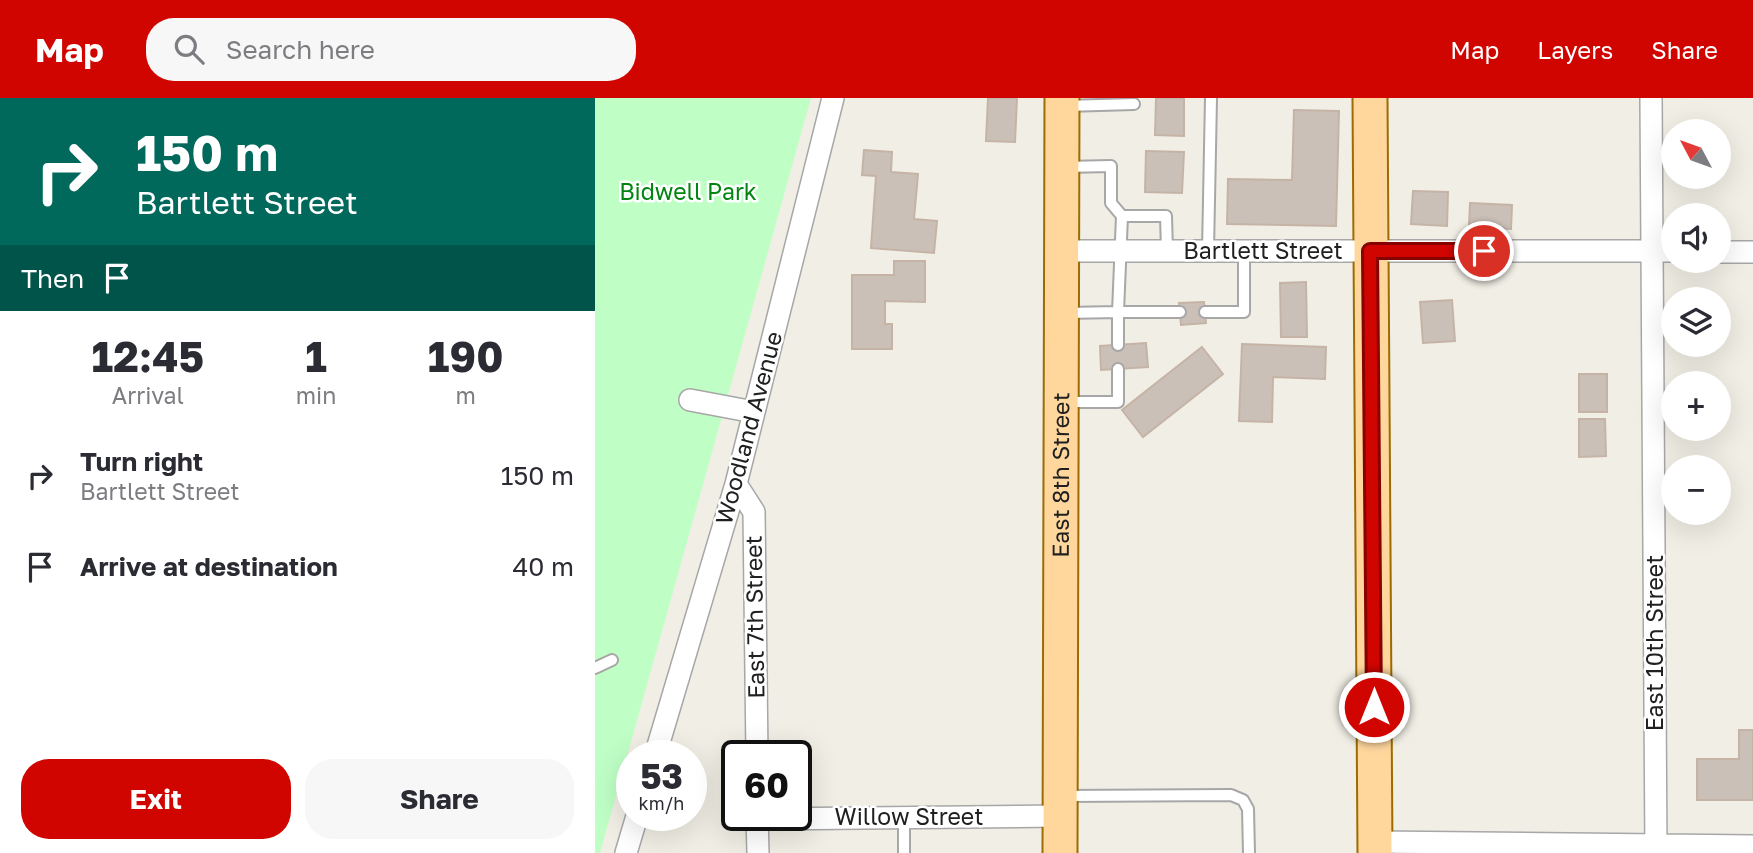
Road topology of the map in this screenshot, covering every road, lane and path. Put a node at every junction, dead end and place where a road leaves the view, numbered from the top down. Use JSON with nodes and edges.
{"nodes":[{"id":1,"x":833,"y":98,"type":"edge"},
{"id":2,"x":1211,"y":98,"type":"edge"},
{"id":3,"x":1370,"y":98,"type":"edge"},
{"id":4,"x":1651,"y":98,"type":"edge"},
{"id":5,"x":1063,"y":102,"type":"edge"},
{"id":6,"x":1134,"y":104,"type":"dead end"},
{"id":7,"x":1062,"y":167,"type":"junction"},
{"id":8,"x":1122,"y":216,"type":"junction"},
{"id":9,"x":1661,"y":226,"type":"edge"},
{"id":10,"x":1062,"y":251,"type":"junction"},
{"id":11,"x":1121,"y":251,"type":"junction"},
{"id":12,"x":1167,"y":251,"type":"junction"},
{"id":13,"x":1208,"y":251,"type":"junction"},
{"id":14,"x":1244,"y":251,"type":"junction"},
{"id":15,"x":1370,"y":251,"type":"junction"},
{"id":16,"x":1661,"y":251,"type":"edge"},
{"id":17,"x":1731,"y":251,"type":"edge"},
{"id":18,"x":1753,"y":252,"type":"edge"},
{"id":19,"x":1663,"y":273,"type":"edge"},
{"id":20,"x":1118,"y":312,"type":"junction"},
{"id":21,"x":1180,"y":312,"type":"dead end"},
{"id":22,"x":1205,"y":312,"type":"dead end"},
{"id":23,"x":1062,"y":313,"type":"junction"},
{"id":24,"x":1118,"y":345,"type":"dead end"},
{"id":25,"x":1118,"y":369,"type":"dead end"},
{"id":26,"x":690,"y":400,"type":"dead end"},
{"id":27,"x":1062,"y":402,"type":"junction"},
{"id":28,"x":754,"y":412,"type":"junction"},
{"id":29,"x":736,"y":484,"type":"junction"},
{"id":30,"x":612,"y":660,"type":"dead end"},
{"id":31,"x":595,"y":668,"type":"edge"},
{"id":32,"x":660,"y":740,"type":"edge"},
{"id":33,"x":757,"y":740,"type":"edge"},
{"id":34,"x":1060,"y":806,"type":"junction"},
{"id":35,"x":904,"y":816,"type":"junction"},
{"id":36,"x":812,"y":817,"type":"edge"},
{"id":37,"x":633,"y":831,"type":"edge"},
{"id":38,"x":757,"y":831,"type":"edge"},
{"id":39,"x":1753,"y":846,"type":"edge"},
{"id":40,"x":1375,"y":847,"type":"edge"},
{"id":41,"x":1656,"y":849,"type":"edge"},
{"id":42,"x":626,"y":853,"type":"edge"},
{"id":43,"x":758,"y":853,"type":"edge"},
{"id":44,"x":904,"y":853,"type":"edge"},
{"id":45,"x":1060,"y":853,"type":"edge"},
{"id":46,"x":1249,"y":853,"type":"edge"}],
"edges":[{"from":1,"to":28,"type":"street","name":"Woodland Avenue"},
{"from":2,"to":13,"type":"lane"},
{"from":3,"to":15,"type":"main road"},
{"from":4,"to":9,"type":"street","name":"East 10th Street"},
{"from":5,"to":6,"type":"lane"},
{"from":5,"to":7,"type":"main road","name":"East 8th Street"},
{"from":7,"to":8,"type":"lane"},
{"from":7,"to":10,"type":"main road","name":"East 8th Street"},
{"from":8,"to":11,"type":"lane"},
{"from":8,"to":12,"type":"lane"},
{"from":10,"to":11,"type":"street","name":"Bartlett Street"},
{"from":10,"to":23,"type":"main road","name":"East 8th Street"},
{"from":11,"to":12,"type":"street","name":"Bartlett Street"},
{"from":11,"to":20,"type":"lane"},
{"from":12,"to":13,"type":"street","name":"Bartlett Street"},
{"from":13,"to":14,"type":"street","name":"Bartlett Street"},
{"from":14,"to":15,"type":"street","name":"Bartlett Street"},
{"from":14,"to":22,"type":"lane"},
{"from":15,"to":16,"type":"street","name":"Bartlett Street"},
{"from":15,"to":40,"type":"main road"},
{"from":17,"to":18,"type":"street"},
{"from":19,"to":41,"type":"street","name":"East 10th Street"},
{"from":20,"to":21,"type":"lane"},
{"from":20,"to":23,"type":"lane"},
{"from":20,"to":24,"type":"lane"},
{"from":23,"to":27,"type":"main road","name":"East 8th Street"},
{"from":25,"to":27,"type":"lane"},
{"from":26,"to":28,"type":"street"},
{"from":27,"to":34,"type":"main road","name":"East 8th Street"},
{"from":28,"to":29,"type":"street","name":"Woodland Avenue"},
{"from":29,"to":32,"type":"street","name":"Woodland Avenue"},
{"from":29,"to":33,"type":"street","name":"East 7th Street"},
{"from":30,"to":31,"type":"lane"},
{"from":34,"to":35,"type":"street","name":"Willow Street"},
{"from":34,"to":45,"type":"main road","name":"East 8th Street"},
{"from":34,"to":46,"type":"lane"},
{"from":35,"to":36,"type":"street","name":"Willow Street"},
{"from":35,"to":44,"type":"lane"},
{"from":37,"to":42,"type":"street"},
{"from":38,"to":43,"type":"street"},
{"from":39,"to":41,"type":"street"},
{"from":40,"to":41,"type":"street"}]}
